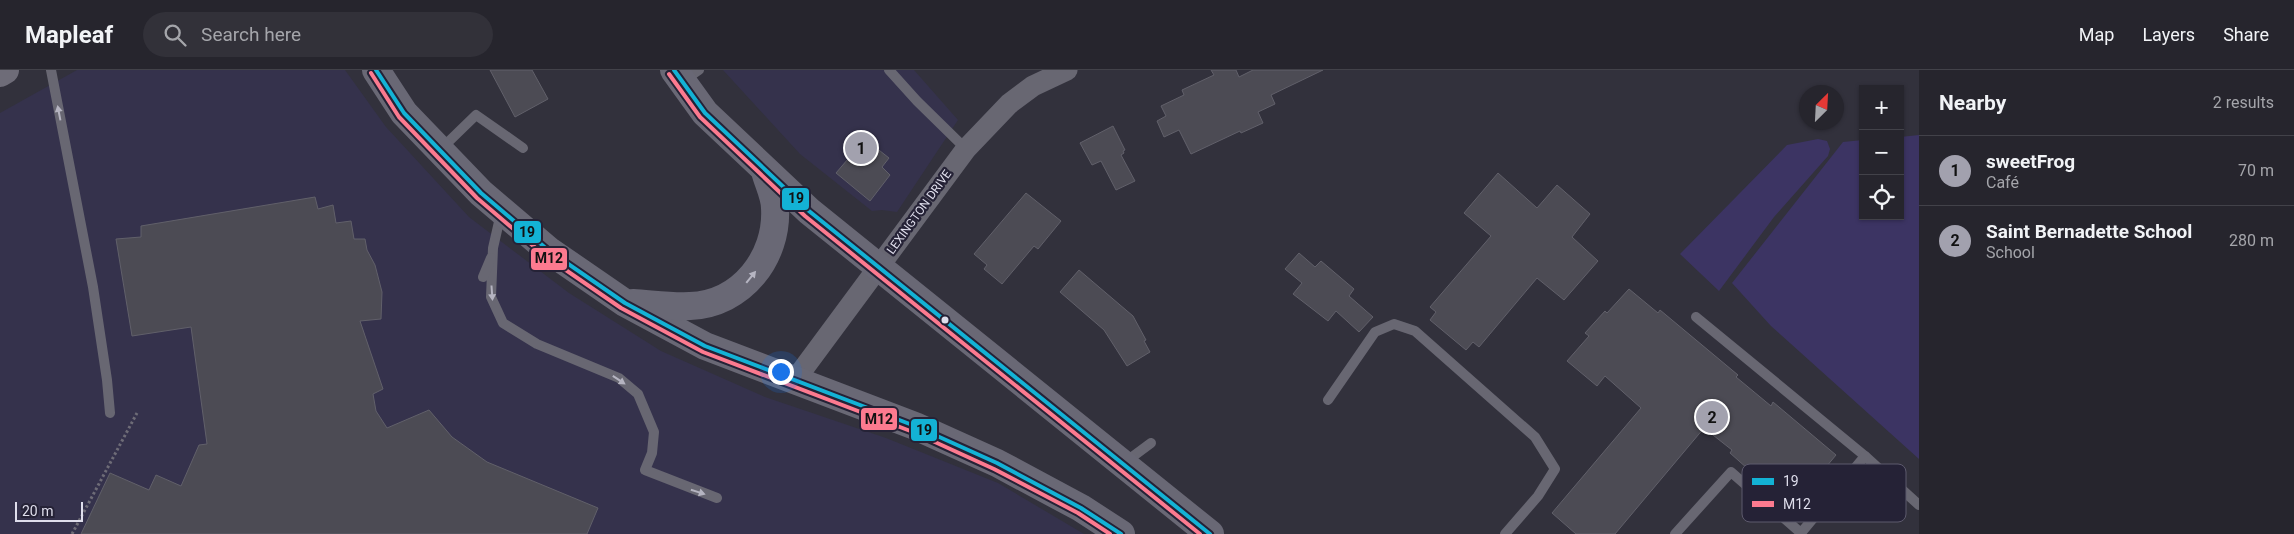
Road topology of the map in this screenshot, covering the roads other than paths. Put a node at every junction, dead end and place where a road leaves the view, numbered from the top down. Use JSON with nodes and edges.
{"nodes":[{"id":1,"x":5,"y":70,"type":"edge"},
{"id":2,"x":51,"y":70,"type":"edge"},
{"id":3,"x":376,"y":70,"type":"edge"},
{"id":4,"x":889,"y":70,"type":"edge"},
{"id":5,"x":1068,"y":70,"type":"edge"},
{"id":6,"x":0,"y":73,"type":"edge"},
{"id":7,"x":685,"y":74,"type":"edge"},
{"id":8,"x":1034,"y":78,"type":"edge"},
{"id":9,"x":523,"y":148,"type":"dead end"},
{"id":10,"x":966,"y":149,"type":"junction"},
{"id":11,"x":441,"y":150,"type":"junction"},
{"id":12,"x":765,"y":171,"type":"junction"},
{"id":13,"x":502,"y":210,"type":"junction"},
{"id":14,"x":493,"y":253,"type":"junction"},
{"id":15,"x":879,"y":267,"type":"junction"},
{"id":16,"x":482,"y":277,"type":"dead end"},
{"id":17,"x":626,"y":303,"type":"junction"},
{"id":18,"x":1696,"y":317,"type":"dead end"},
{"id":19,"x":795,"y":380,"type":"junction"},
{"id":20,"x":1328,"y":400,"type":"dead end"},
{"id":21,"x":110,"y":413,"type":"dead end"},
{"id":22,"x":1151,"y":443,"type":"dead end"},
{"id":23,"x":1865,"y":456,"type":"junction"},
{"id":24,"x":1124,"y":463,"type":"junction"},
{"id":25,"x":1858,"y":464,"type":"edge"},
{"id":26,"x":1874,"y":464,"type":"edge"},
{"id":27,"x":1742,"y":482,"type":"edge"},
{"id":28,"x":1906,"y":493,"type":"edge"},
{"id":29,"x":717,"y":498,"type":"dead end"},
{"id":30,"x":1919,"y":505,"type":"edge"},
{"id":31,"x":1788,"y":522,"type":"edge"},
{"id":32,"x":1810,"y":522,"type":"edge"},
{"id":33,"x":1121,"y":534,"type":"edge"},
{"id":34,"x":1210,"y":534,"type":"edge"},
{"id":35,"x":1505,"y":534,"type":"edge"},
{"id":36,"x":1675,"y":534,"type":"edge"}],
"edges":[{"from":1,"to":6,"type":"highway"},
{"from":21,"to":2,"type":"lane","one_way":true},
{"from":3,"to":11,"type":"main road"},
{"from":4,"to":10,"type":"lane"},
{"from":5,"to":8,"type":"street","name":"LEXINGTON DRIVE"},
{"from":7,"to":12,"type":"main road"},
{"from":8,"to":10,"type":"street","name":"LEXINGTON DRIVE"},
{"from":9,"to":11,"type":"lane"},
{"from":10,"to":15,"type":"street","name":"LEXINGTON DRIVE"},
{"from":11,"to":13,"type":"main road"},
{"from":12,"to":15,"type":"main road"},
{"from":17,"to":12,"type":"main road","one_way":true},
{"from":13,"to":14,"type":"lane"},
{"from":13,"to":17,"type":"main road"},
{"from":14,"to":16,"type":"lane"},
{"from":14,"to":29,"type":"lane","one_way":true},
{"from":15,"to":19,"type":"street","name":"LEXINGTON DRIVE"},
{"from":15,"to":24,"type":"main road"},
{"from":17,"to":19,"type":"main road"},
{"from":18,"to":23,"type":"lane"},
{"from":19,"to":33,"type":"main road"},
{"from":20,"to":35,"type":"lane"},
{"from":22,"to":24,"type":"lane"},
{"from":23,"to":25,"type":"lane"},
{"from":23,"to":26,"type":"lane"},
{"from":24,"to":34,"type":"main road"},
{"from":27,"to":36,"type":"lane"},
{"from":28,"to":30,"type":"lane"},
{"from":31,"to":32,"type":"lane"}]}
